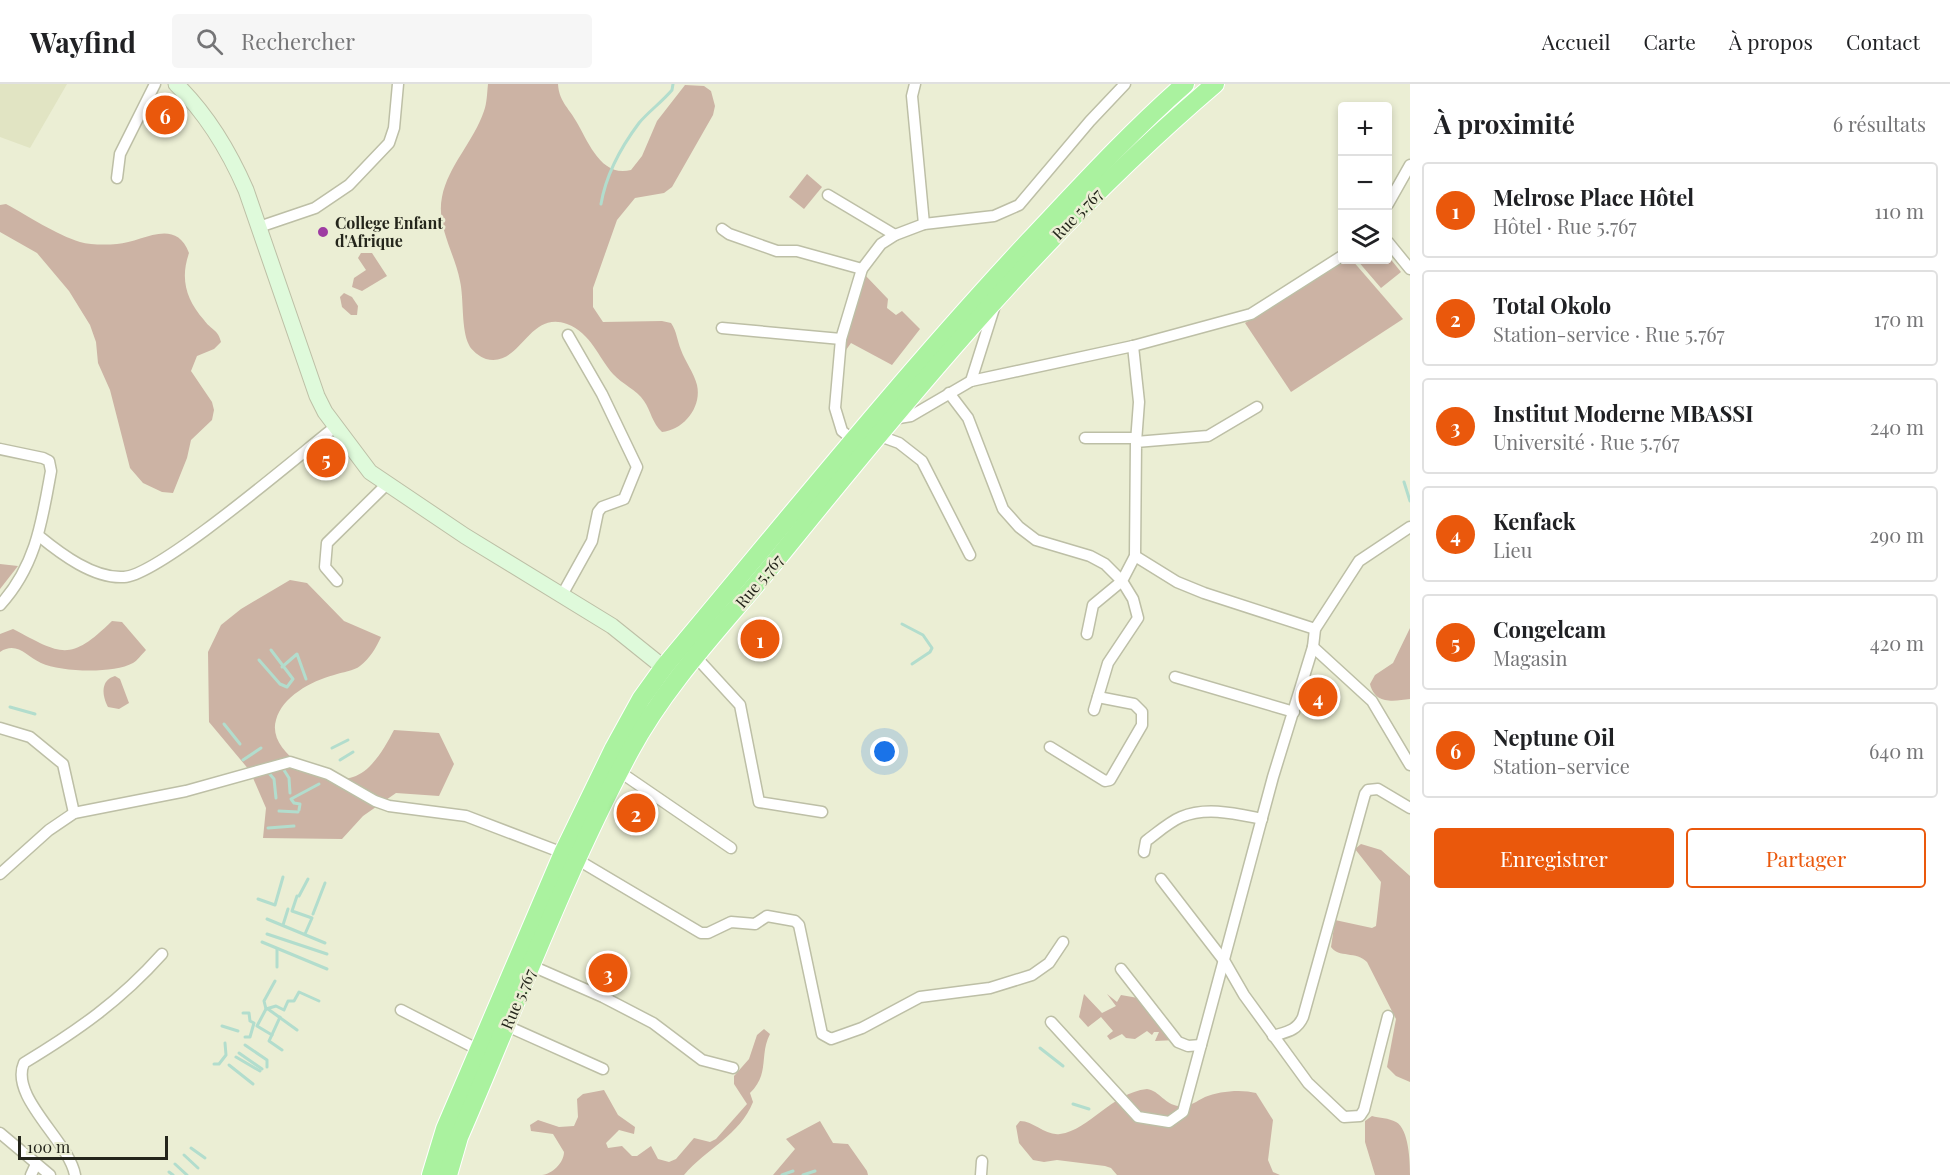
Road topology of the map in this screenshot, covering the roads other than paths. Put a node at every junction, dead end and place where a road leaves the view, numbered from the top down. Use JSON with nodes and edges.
{"nodes":[{"id":1,"x":155,"y":84,"type":"edge"},
{"id":2,"x":176,"y":84,"type":"edge"},
{"id":3,"x":398,"y":84,"type":"edge"},
{"id":4,"x":915,"y":84,"type":"edge"},
{"id":5,"x":1125,"y":84,"type":"edge"},
{"id":6,"x":1185,"y":84,"type":"edge"},
{"id":7,"x":1215,"y":84,"type":"edge"},
{"id":8,"x":1410,"y":165,"type":"edge"},
{"id":9,"x":117,"y":178,"type":"dead end"},
{"id":10,"x":828,"y":195,"type":"dead end"},
{"id":11,"x":1392,"y":197,"type":"edge"},
{"id":12,"x":924,"y":225,"type":"junction"},
{"id":13,"x":259,"y":227,"type":"junction"},
{"id":14,"x":723,"y":229,"type":"dead end"},
{"id":15,"x":895,"y":235,"type":"junction"},
{"id":16,"x":1392,"y":247,"type":"edge"},
{"id":17,"x":1338,"y":259,"type":"edge"},
{"id":18,"x":1410,"y":268,"type":"edge"},
{"id":19,"x":862,"y":269,"type":"junction"},
{"id":20,"x":998,"y":295,"type":"junction"},
{"id":21,"x":722,"y":328,"type":"dead end"},
{"id":22,"x":568,"y":335,"type":"dead end"},
{"id":23,"x":841,"y":339,"type":"junction"},
{"id":24,"x":1133,"y":346,"type":"junction"},
{"id":25,"x":971,"y":381,"type":"junction"},
{"id":26,"x":949,"y":393,"type":"junction"},
{"id":27,"x":1257,"y":407,"type":"dead end"},
{"id":28,"x":893,"y":419,"type":"junction"},
{"id":29,"x":335,"y":427,"type":"junction"},
{"id":30,"x":878,"y":435,"type":"junction"},
{"id":31,"x":1084,"y":438,"type":"dead end"},
{"id":32,"x":854,"y":440,"type":"junction"},
{"id":33,"x":1136,"y":440,"type":"junction"},
{"id":34,"x":0,"y":449,"type":"edge"},
{"id":35,"x":387,"y":484,"type":"junction"},
{"id":36,"x":1408,"y":532,"type":"edge"},
{"id":37,"x":39,"y":536,"type":"junction"},
{"id":38,"x":970,"y":555,"type":"dead end"},
{"id":39,"x":1135,"y":556,"type":"junction"},
{"id":40,"x":337,"y":581,"type":"dead end"},
{"id":41,"x":1122,"y":582,"type":"junction"},
{"id":42,"x":562,"y":595,"type":"junction"},
{"id":43,"x":0,"y":605,"type":"edge"},
{"id":44,"x":1315,"y":628,"type":"junction"},
{"id":45,"x":1086,"y":634,"type":"dead end"},
{"id":46,"x":1313,"y":647,"type":"junction"},
{"id":47,"x":695,"y":656,"type":"junction"},
{"id":48,"x":670,"y":672,"type":"junction"},
{"id":49,"x":1175,"y":677,"type":"dead end"},
{"id":50,"x":1098,"y":697,"type":"junction"},
{"id":51,"x":1094,"y":710,"type":"dead end"},
{"id":52,"x":1294,"y":712,"type":"junction"},
{"id":53,"x":0,"y":728,"type":"edge"},
{"id":54,"x":1050,"y":747,"type":"dead end"},
{"id":55,"x":1410,"y":765,"type":"edge"},
{"id":56,"x":620,"y":772,"type":"junction"},
{"id":57,"x":1410,"y":808,"type":"edge"},
{"id":58,"x":822,"y":812,"type":"dead end"},
{"id":59,"x":74,"y":813,"type":"junction"},
{"id":60,"x":1262,"y":819,"type":"junction"},
{"id":61,"x":731,"y":848,"type":"dead end"},
{"id":62,"x":1144,"y":852,"type":"dead end"},
{"id":63,"x":570,"y":856,"type":"junction"},
{"id":64,"x":0,"y":874,"type":"edge"},
{"id":65,"x":1161,"y":879,"type":"dead end"},
{"id":66,"x":1063,"y":942,"type":"dead end"},
{"id":67,"x":162,"y":954,"type":"dead end"},
{"id":68,"x":1225,"y":962,"type":"junction"},
{"id":69,"x":532,"y":966,"type":"junction"},
{"id":70,"x":1121,"y":969,"type":"dead end"},
{"id":71,"x":401,"y":1010,"type":"dead end"},
{"id":72,"x":1388,"y":1016,"type":"dead end"},
{"id":73,"x":1051,"y":1022,"type":"dead end"},
{"id":74,"x":507,"y":1026,"type":"junction"},
{"id":75,"x":1273,"y":1036,"type":"junction"},
{"id":76,"x":1201,"y":1045,"type":"junction"},
{"id":77,"x":479,"y":1050,"type":"junction"},
{"id":78,"x":733,"y":1068,"type":"dead end"},
{"id":79,"x":603,"y":1069,"type":"dead end"},
{"id":80,"x":0,"y":1133,"type":"edge"},
{"id":81,"x":982,"y":1161,"type":"dead end"},
{"id":82,"x":36,"y":1164,"type":"junction"},
{"id":83,"x":31,"y":1175,"type":"edge"},
{"id":84,"x":50,"y":1175,"type":"edge"},
{"id":85,"x":75,"y":1175,"type":"edge"},
{"id":86,"x":431,"y":1175,"type":"edge"},
{"id":87,"x":448,"y":1175,"type":"edge"},
{"id":88,"x":981,"y":1175,"type":"edge"}],
"edges":[{"from":1,"to":9,"type":"street"},
{"from":2,"to":13,"type":"main road"},
{"from":3,"to":13,"type":"street"},
{"from":4,"to":12,"type":"street"},
{"from":5,"to":12,"type":"street"},
{"from":6,"to":32,"type":"highway"},
{"from":7,"to":20,"type":"highway","name":"Rue 5.767"},
{"from":8,"to":11,"type":"street"},
{"from":10,"to":15,"type":"street"},
{"from":12,"to":15,"type":"street"},
{"from":13,"to":29,"type":"main road"},
{"from":14,"to":19,"type":"street"},
{"from":15,"to":19,"type":"street"},
{"from":16,"to":18,"type":"street"},
{"from":17,"to":24,"type":"street"},
{"from":19,"to":23,"type":"street"},
{"from":20,"to":25,"type":"street"},
{"from":20,"to":28,"type":"highway","name":"Rue 5.767"},
{"from":21,"to":23,"type":"street"},
{"from":22,"to":42,"type":"street"},
{"from":23,"to":32,"type":"street"},
{"from":24,"to":25,"type":"street"},
{"from":24,"to":33,"type":"street"},
{"from":25,"to":26,"type":"street"},
{"from":26,"to":28,"type":"street"},
{"from":26,"to":41,"type":"street"},
{"from":27,"to":33,"type":"street"},
{"from":28,"to":30,"type":"highway","name":"Rue 5.767"},
{"from":29,"to":35,"type":"main road"},
{"from":29,"to":37,"type":"street"},
{"from":30,"to":38,"type":"street"},
{"from":30,"to":47,"type":"highway","name":"Rue 5.767"},
{"from":31,"to":33,"type":"street"},
{"from":32,"to":48,"type":"highway"},
{"from":33,"to":39,"type":"street"},
{"from":34,"to":37,"type":"street"},
{"from":35,"to":40,"type":"street"},
{"from":35,"to":42,"type":"main road"},
{"from":36,"to":44,"type":"street"},
{"from":37,"to":43,"type":"street"},
{"from":39,"to":41,"type":"street"},
{"from":39,"to":44,"type":"street"},
{"from":41,"to":45,"type":"street"},
{"from":41,"to":50,"type":"street"},
{"from":42,"to":48,"type":"main road"},
{"from":44,"to":46,"type":"street"},
{"from":46,"to":52,"type":"street"},
{"from":46,"to":55,"type":"street"},
{"from":47,"to":48,"type":"highway","name":"Rue 5.767"},
{"from":47,"to":58,"type":"street"},
{"from":48,"to":56,"type":"highway","name":"Rue 5.767"},
{"from":48,"to":63,"type":"highway"},
{"from":49,"to":52,"type":"street"},
{"from":50,"to":51,"type":"street"},
{"from":50,"to":54,"type":"street"},
{"from":52,"to":60,"type":"street"},
{"from":53,"to":59,"type":"street"},
{"from":56,"to":61,"type":"street"},
{"from":56,"to":63,"type":"highway","name":"Rue 5.767"},
{"from":57,"to":75,"type":"street"},
{"from":59,"to":63,"type":"street"},
{"from":59,"to":64,"type":"street"},
{"from":60,"to":62,"type":"street"},
{"from":60,"to":68,"type":"street"},
{"from":63,"to":66,"type":"street"},
{"from":63,"to":69,"type":"highway","name":"Rue 5.767"},
{"from":63,"to":77,"type":"highway"},
{"from":65,"to":68,"type":"street"},
{"from":67,"to":85,"type":"street"},
{"from":68,"to":75,"type":"street"},
{"from":68,"to":76,"type":"street"},
{"from":69,"to":74,"type":"highway","name":"Rue 5.767"},
{"from":69,"to":78,"type":"street"},
{"from":70,"to":76,"type":"street"},
{"from":71,"to":77,"type":"street"},
{"from":72,"to":75,"type":"street"},
{"from":73,"to":76,"type":"street"},
{"from":74,"to":79,"type":"street"},
{"from":74,"to":87,"type":"highway","name":"Rue 5.767"},
{"from":77,"to":86,"type":"highway"},
{"from":80,"to":82,"type":"street"},
{"from":81,"to":88,"type":"street"},
{"from":82,"to":83,"type":"street"},
{"from":82,"to":84,"type":"street"}]}
